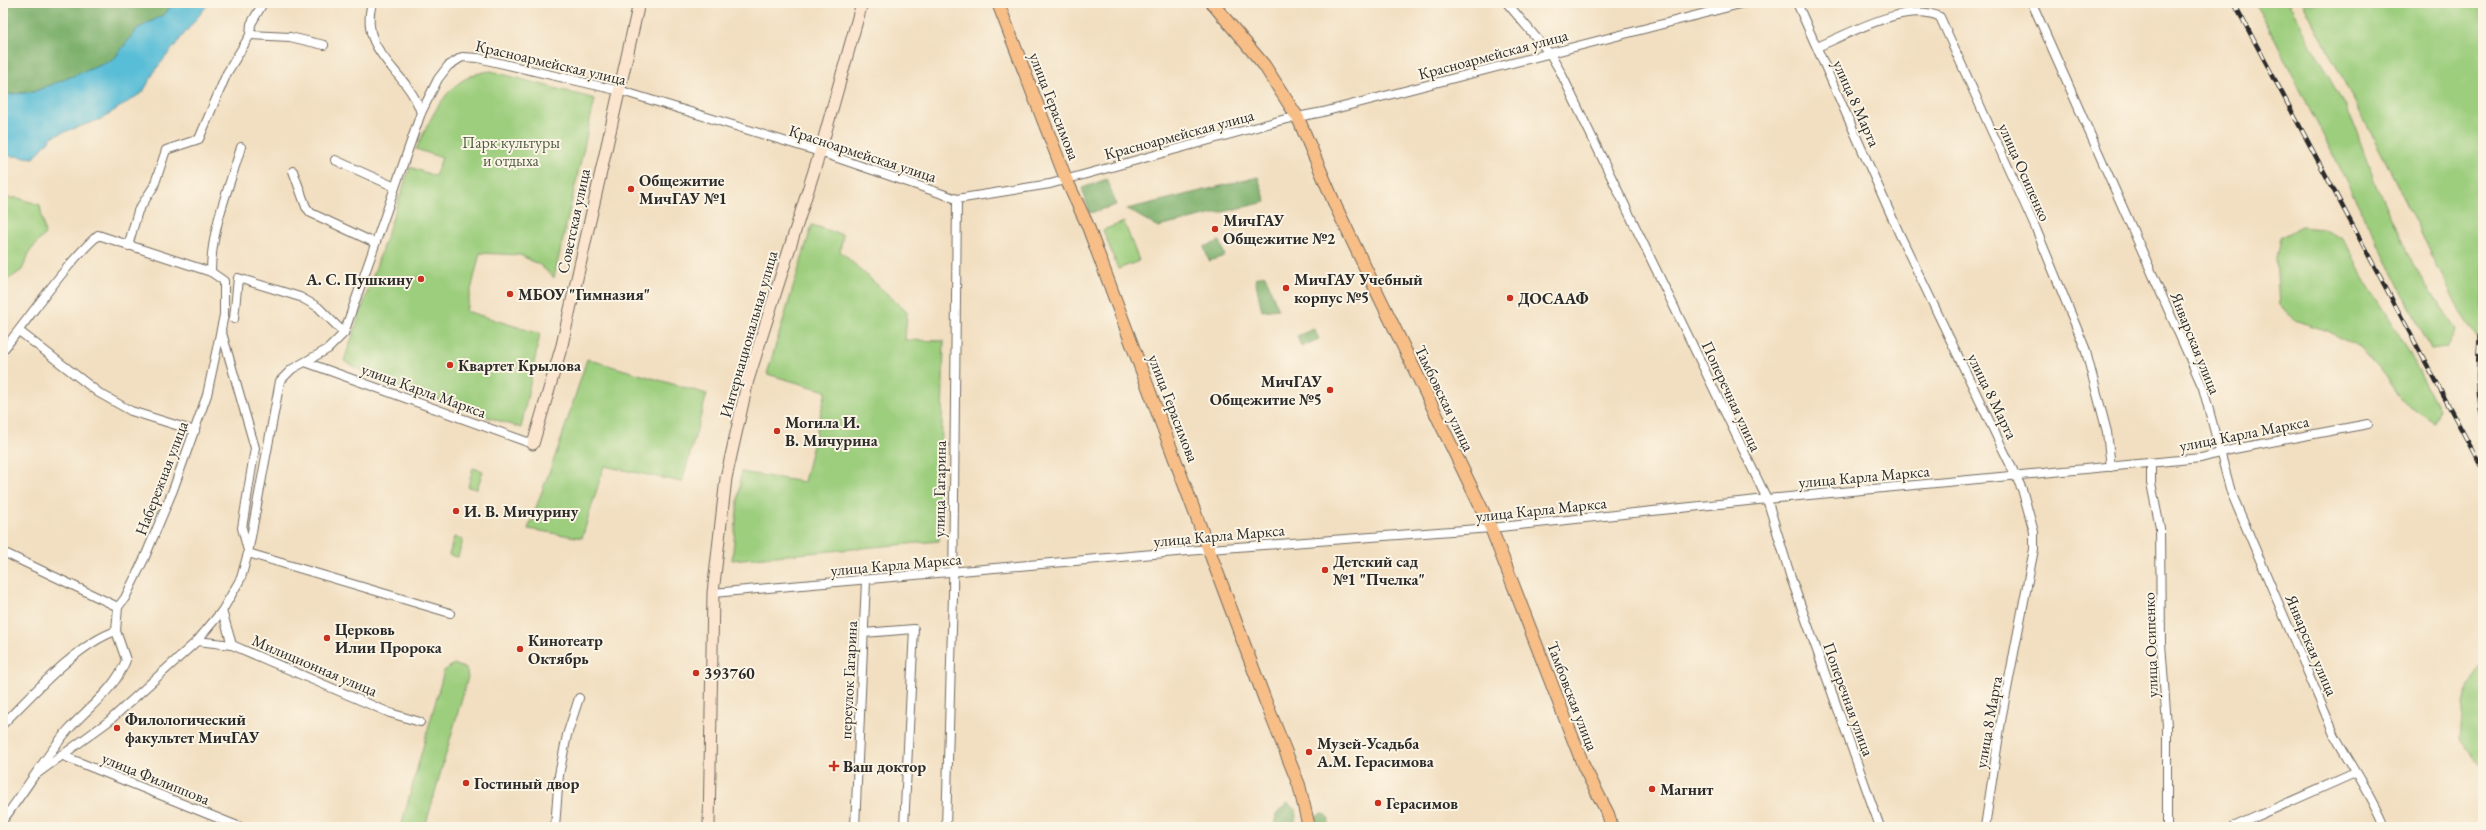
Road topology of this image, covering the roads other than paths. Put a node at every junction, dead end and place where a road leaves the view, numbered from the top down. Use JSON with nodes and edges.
{"nodes":[{"id":1,"x":263,"y":3,"type":"edge"},
{"id":2,"x":372,"y":3,"type":"edge"},
{"id":3,"x":639,"y":3,"type":"edge"},
{"id":4,"x":862,"y":3,"type":"edge"},
{"id":5,"x":998,"y":3,"type":"edge"},
{"id":6,"x":1212,"y":3,"type":"edge"},
{"id":7,"x":1507,"y":3,"type":"edge"},
{"id":8,"x":1744,"y":3,"type":"edge"},
{"id":9,"x":1797,"y":3,"type":"edge"},
{"id":10,"x":2032,"y":3,"type":"edge"},
{"id":11,"x":250,"y":35,"type":"junction"},
{"id":12,"x":324,"y":45,"type":"dead end"},
{"id":13,"x":1817,"y":47,"type":"junction"},
{"id":14,"x":1550,"y":54,"type":"junction"},
{"id":15,"x":618,"y":91,"type":"junction"},
{"id":16,"x":421,"y":113,"type":"junction"},
{"id":17,"x":1298,"y":118,"type":"junction"},
{"id":18,"x":241,"y":147,"type":"dead end"},
{"id":19,"x":820,"y":152,"type":"junction"},
{"id":20,"x":335,"y":160,"type":"dead end"},
{"id":21,"x":292,"y":171,"type":"dead end"},
{"id":22,"x":1066,"y":179,"type":"junction"},
{"id":23,"x":395,"y":187,"type":"junction"},
{"id":24,"x":957,"y":199,"type":"junction"},
{"id":25,"x":375,"y":243,"type":"junction"},
{"id":26,"x":128,"y":246,"type":"junction"},
{"id":27,"x":211,"y":272,"type":"junction"},
{"id":28,"x":234,"y":319,"type":"dead end"},
{"id":29,"x":221,"y":330,"type":"junction"},
{"id":30,"x":19,"y":331,"type":"junction"},
{"id":31,"x":344,"y":333,"type":"junction"},
{"id":32,"x":3,"y":350,"type":"edge"},
{"id":33,"x":305,"y":362,"type":"junction"},
{"id":34,"x":2368,"y":424,"type":"dead end"},
{"id":35,"x":194,"y":431,"type":"junction"},
{"id":36,"x":533,"y":444,"type":"joint"},
{"id":37,"x":2220,"y":453,"type":"junction"},
{"id":38,"x":2151,"y":463,"type":"junction"},
{"id":39,"x":2111,"y":467,"type":"junction"},
{"id":40,"x":2015,"y":476,"type":"junction"},
{"id":41,"x":1767,"y":499,"type":"junction"},
{"id":42,"x":1491,"y":528,"type":"junction"},
{"id":43,"x":1210,"y":549,"type":"junction"},
{"id":44,"x":3,"y":552,"type":"edge"},
{"id":45,"x":248,"y":553,"type":"junction"},
{"id":46,"x":952,"y":573,"type":"junction"},
{"id":47,"x":866,"y":581,"type":"junction"},
{"id":48,"x":713,"y":593,"type":"junction"},
{"id":49,"x":118,"y":607,"type":"junction"},
{"id":50,"x":222,"y":611,"type":"junction"},
{"id":51,"x":450,"y":613,"type":"dead end"},
{"id":52,"x":116,"y":631,"type":"junction"},
{"id":53,"x":864,"y":633,"type":"junction"},
{"id":54,"x":197,"y":641,"type":"junction"},
{"id":55,"x":232,"y":645,"type":"junction"},
{"id":56,"x":579,"y":698,"type":"dead end"},
{"id":57,"x":420,"y":722,"type":"dead end"},
{"id":58,"x":3,"y":724,"type":"edge"},
{"id":59,"x":61,"y":755,"type":"junction"},
{"id":60,"x":38,"y":773,"type":"junction"},
{"id":61,"x":2355,"y":773,"type":"junction"},
{"id":62,"x":3,"y":820,"type":"edge"},
{"id":63,"x":240,"y":827,"type":"edge"},
{"id":64,"x":555,"y":827,"type":"edge"},
{"id":65,"x":709,"y":827,"type":"edge"},
{"id":66,"x":855,"y":827,"type":"edge"},
{"id":67,"x":904,"y":827,"type":"edge"},
{"id":68,"x":946,"y":827,"type":"edge"},
{"id":69,"x":1309,"y":827,"type":"edge"},
{"id":70,"x":1612,"y":827,"type":"edge"},
{"id":71,"x":1880,"y":827,"type":"edge"},
{"id":72,"x":1985,"y":827,"type":"edge"},
{"id":73,"x":2167,"y":827,"type":"edge"},
{"id":74,"x":2233,"y":827,"type":"edge"},
{"id":75,"x":2385,"y":827,"type":"edge"}],
"edges":[{"from":1,"to":11,"type":"street"},
{"from":2,"to":16,"type":"street"},
{"from":3,"to":15,"type":"main road","name":"Советская улица"},
{"from":4,"to":19,"type":"main road","name":"Интернациональная улица"},
{"from":5,"to":22,"type":"main road","name":"улица Герасимова"},
{"from":6,"to":17,"type":"main road","name":"Тамбовская улица"},
{"from":7,"to":14,"type":"street","name":"Поперечная улица"},
{"from":8,"to":14,"type":"street","name":"Красноармейская улица"},
{"from":9,"to":13,"type":"street","name":"улица 8 Марта"},
{"from":10,"to":37,"type":"street","name":"Январская улица"},
{"from":11,"to":12,"type":"street"},
{"from":11,"to":26,"type":"street"},
{"from":13,"to":39,"type":"street","name":"улица Осипенко"},
{"from":13,"to":40,"type":"street","name":"улица 8 Марта"},
{"from":14,"to":17,"type":"street","name":"Красноармейская улица"},
{"from":14,"to":41,"type":"street","name":"Поперечная улица"},
{"from":15,"to":16,"type":"street","name":"Красноармейская улица"},
{"from":15,"to":19,"type":"street","name":"Красноармейская улица"},
{"from":15,"to":36,"type":"main road","name":"Советская улица"},
{"from":16,"to":23,"type":"street","name":"Набережная улица"},
{"from":17,"to":22,"type":"street","name":"Красноармейская улица"},
{"from":17,"to":42,"type":"main road","name":"Тамбовская улица"},
{"from":18,"to":27,"type":"street"},
{"from":19,"to":24,"type":"street","name":"Красноармейская улица"},
{"from":19,"to":48,"type":"main road","name":"Интернациональная улица"},
{"from":20,"to":23,"type":"street"},
{"from":21,"to":25,"type":"street"},
{"from":22,"to":24,"type":"street","name":"Красноармейская улица"},
{"from":22,"to":43,"type":"main road","name":"улица Герасимова"},
{"from":23,"to":25,"type":"street","name":"Набережная улица"},
{"from":24,"to":46,"type":"street","name":"улица Гагарина"},
{"from":25,"to":31,"type":"street","name":"Набережная улица"},
{"from":26,"to":27,"type":"street","name":"Набережная улица"},
{"from":26,"to":30,"type":"street","name":"Набережная улица"},
{"from":27,"to":29,"type":"street","name":"Набережная улица"},
{"from":28,"to":31,"type":"street"},
{"from":29,"to":35,"type":"street","name":"Набережная улица"},
{"from":29,"to":45,"type":"street","name":"Набережная улица"},
{"from":30,"to":32,"type":"street"},
{"from":30,"to":35,"type":"street"},
{"from":31,"to":33,"type":"street","name":"Набережная улица"},
{"from":33,"to":36,"type":"street","name":"улица Карла Маркса"},
{"from":33,"to":45,"type":"street","name":"Набережная улица"},
{"from":34,"to":37,"type":"street","name":"улица Карла Маркса"},
{"from":35,"to":49,"type":"street","name":"Набережная улица"},
{"from":37,"to":38,"type":"street","name":"улица Карла Маркса"},
{"from":37,"to":61,"type":"street","name":"Январская улица"},
{"from":38,"to":39,"type":"street","name":"улица Карла Маркса"},
{"from":38,"to":73,"type":"street","name":"улица Осипенко"},
{"from":39,"to":40,"type":"street","name":"улица Карла Маркса"},
{"from":40,"to":41,"type":"street","name":"улица Карла Маркса"},
{"from":40,"to":72,"type":"street","name":"улица 8 Марта"},
{"from":41,"to":42,"type":"street","name":"улица Карла Маркса"},
{"from":41,"to":71,"type":"street","name":"Поперечная улица"},
{"from":42,"to":43,"type":"street","name":"улица Карла Маркса"},
{"from":42,"to":70,"type":"main road","name":"Тамбовская улица"},
{"from":43,"to":46,"type":"street","name":"улица Карла Маркса"},
{"from":43,"to":69,"type":"main road","name":"улица Герасимова"},
{"from":44,"to":49,"type":"street"},
{"from":45,"to":50,"type":"street","name":"Набережная улица"},
{"from":45,"to":51,"type":"street"},
{"from":46,"to":47,"type":"street","name":"улица Карла Маркса"},
{"from":46,"to":68,"type":"street","name":"улица Гагарина"},
{"from":47,"to":48,"type":"street","name":"улица Карла Маркса"},
{"from":47,"to":53,"type":"street","name":"переулок Гагарина"},
{"from":48,"to":65,"type":"main road","name":"Интернациональная улица"},
{"from":49,"to":52,"type":"street","name":"Набережная улица"},
{"from":50,"to":54,"type":"street","name":"Набережная улица"},
{"from":50,"to":55,"type":"street"},
{"from":52,"to":58,"type":"street"},
{"from":52,"to":60,"type":"street","name":"Набережная улица"},
{"from":53,"to":66,"type":"street","name":"переулок Гагарина"},
{"from":53,"to":67,"type":"street"},
{"from":54,"to":55,"type":"street","name":"Милиционная улица"},
{"from":54,"to":59,"type":"street","name":"Набережная улица"},
{"from":55,"to":57,"type":"street","name":"Милиционная улица"},
{"from":56,"to":64,"type":"street"},
{"from":59,"to":60,"type":"street","name":"Набережная улица"},
{"from":59,"to":63,"type":"street","name":"улица Филиппова"},
{"from":60,"to":62,"type":"street","name":"Набережная улица"},
{"from":61,"to":74,"type":"street"},
{"from":61,"to":75,"type":"street","name":"Январская улица"}]}
